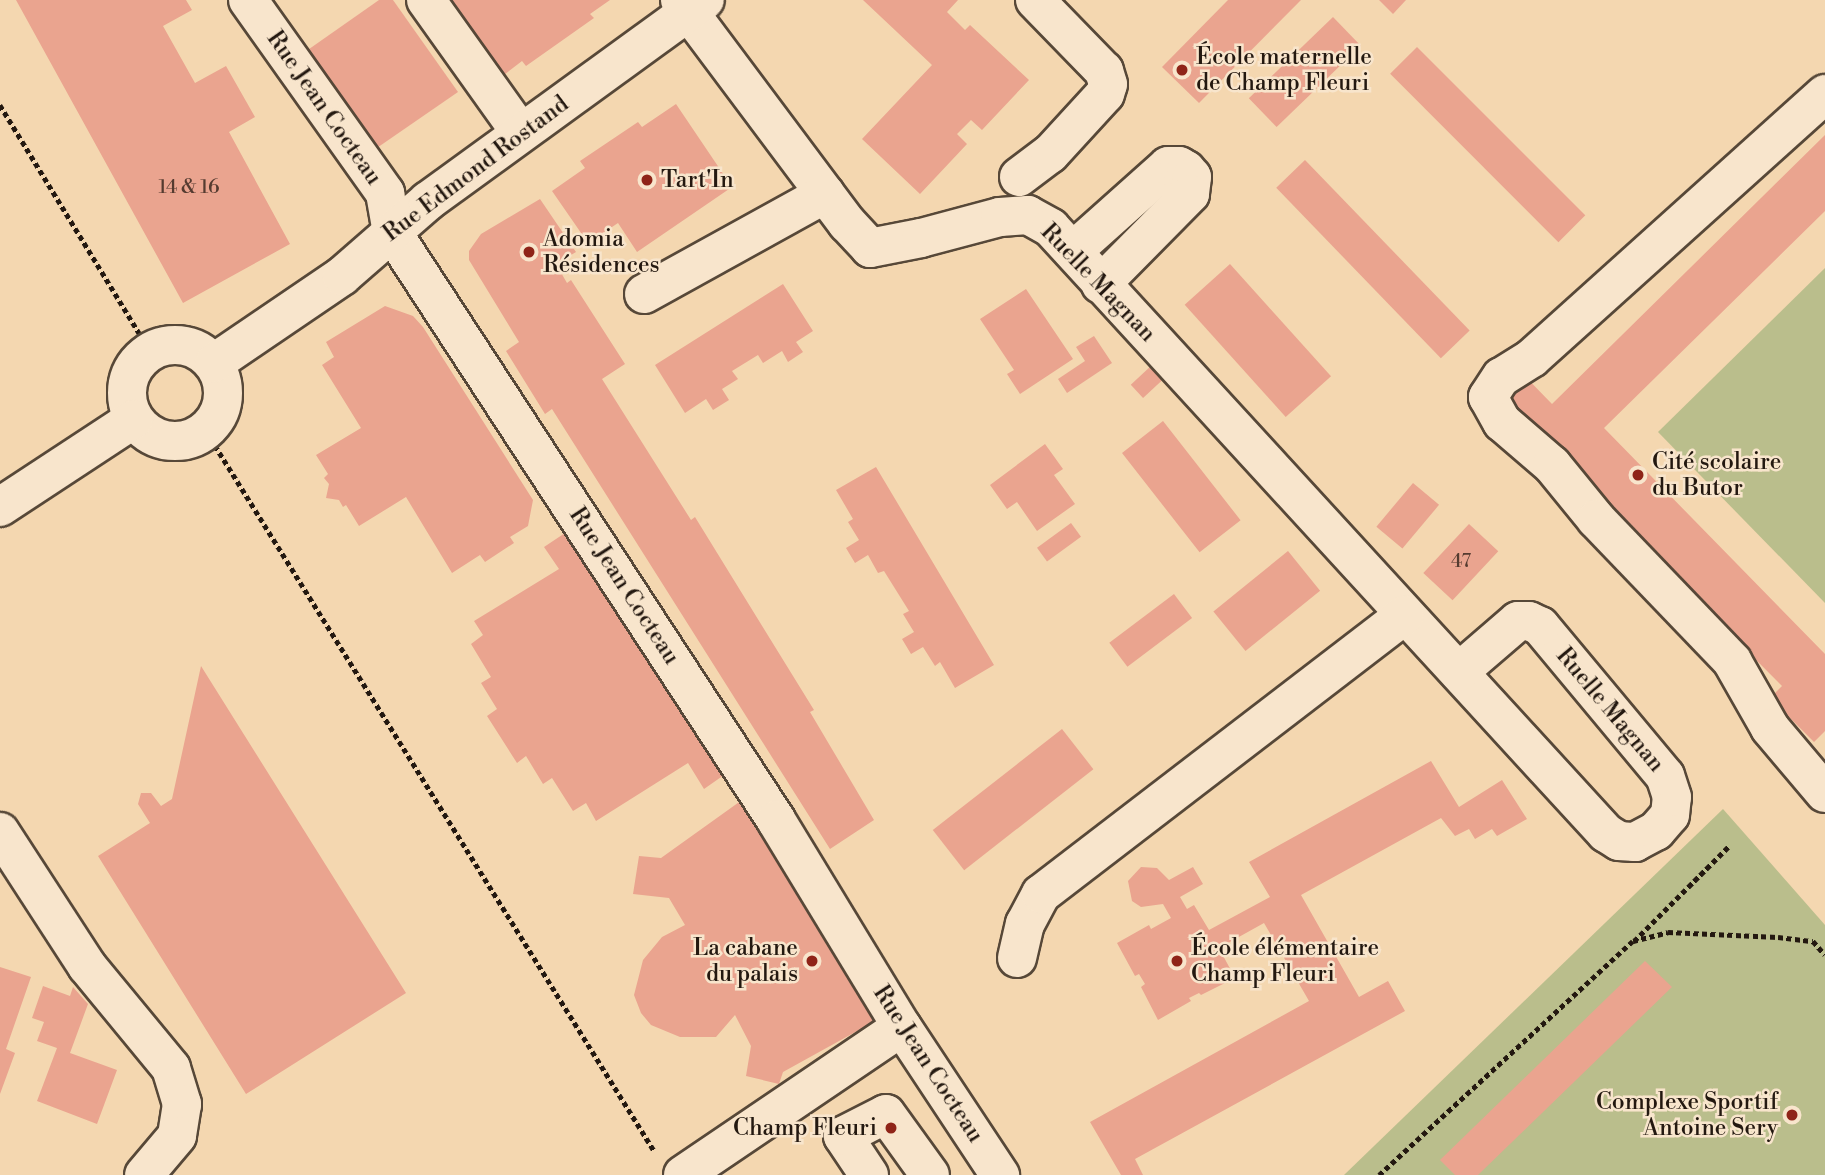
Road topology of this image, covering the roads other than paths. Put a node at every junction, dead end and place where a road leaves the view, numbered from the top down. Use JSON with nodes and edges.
{"nodes":[{"id":1,"x":248,"y":0,"type":"edge"},
{"id":2,"x":426,"y":0,"type":"edge"},
{"id":3,"x":1035,"y":0,"type":"edge"},
{"id":4,"x":692,"y":4,"type":"edge"},
{"id":5,"x":1825,"y":94,"type":"edge"},
{"id":6,"x":522,"y":133,"type":"junction"},
{"id":7,"x":1019,"y":177,"type":"dead end"},
{"id":8,"x":825,"y":194,"type":"junction"},
{"id":9,"x":392,"y":232,"type":"junction"},
{"id":10,"x":1073,"y":251,"type":"junction"},
{"id":11,"x":1101,"y":284,"type":"junction"},
{"id":12,"x":644,"y":294,"type":"dead end"},
{"id":13,"x":214,"y":363,"type":"junction"},
{"id":14,"x":134,"y":419,"type":"junction"},
{"id":15,"x":0,"y":508,"type":"edge"},
{"id":16,"x":1404,"y":615,"type":"junction"},
{"id":17,"x":1459,"y":671,"type":"junction"},
{"id":18,"x":1825,"y":793,"type":"edge"},
{"id":19,"x":0,"y":832,"type":"edge"},
{"id":20,"x":1017,"y":958,"type":"dead end"},
{"id":21,"x":902,"y":1027,"type":"junction"},
{"id":22,"x":672,"y":1169,"type":"edge"},
{"id":23,"x":145,"y":1175,"type":"edge"},
{"id":24,"x":869,"y":1175,"type":"edge"},
{"id":25,"x":930,"y":1175,"type":"edge"},
{"id":26,"x":1000,"y":1175,"type":"edge"}],
"edges":[{"from":1,"to":9,"type":"street","name":"Rue Jean Cocteau"},
{"from":2,"to":6,"type":"street"},
{"from":3,"to":7,"type":"street"},
{"from":4,"to":6,"type":"street","name":"Rue Edmond Rostand"},
{"from":4,"to":8,"type":"street","name":"Ruelle Magnan"},
{"from":5,"to":18,"type":"street"},
{"from":6,"to":9,"type":"street","name":"Rue Edmond Rostand"},
{"from":8,"to":10,"type":"street","name":"Ruelle Magnan"},
{"from":8,"to":12,"type":"street"},
{"from":9,"to":13,"type":"street","name":"Rue Edmond Rostand"},
{"from":9,"to":21,"type":"street","name":"Rue Jean Cocteau"},
{"from":10,"to":11,"type":"street","name":"Ruelle Magnan"},
{"from":10,"to":11,"type":"street"},
{"from":11,"to":16,"type":"street","name":"Ruelle Magnan"},
{"from":13,"to":14,"type":"street"},
{"from":13,"to":14,"type":"street"},
{"from":14,"to":15,"type":"street"},
{"from":16,"to":17,"type":"street","name":"Ruelle Magnan"},
{"from":16,"to":20,"type":"street"},
{"from":17,"to":17,"type":"street","name":"Ruelle Magnan"},
{"from":19,"to":23,"type":"street"},
{"from":21,"to":22,"type":"street"},
{"from":21,"to":26,"type":"street","name":"Rue Jean Cocteau"},
{"from":24,"to":25,"type":"street"}]}
